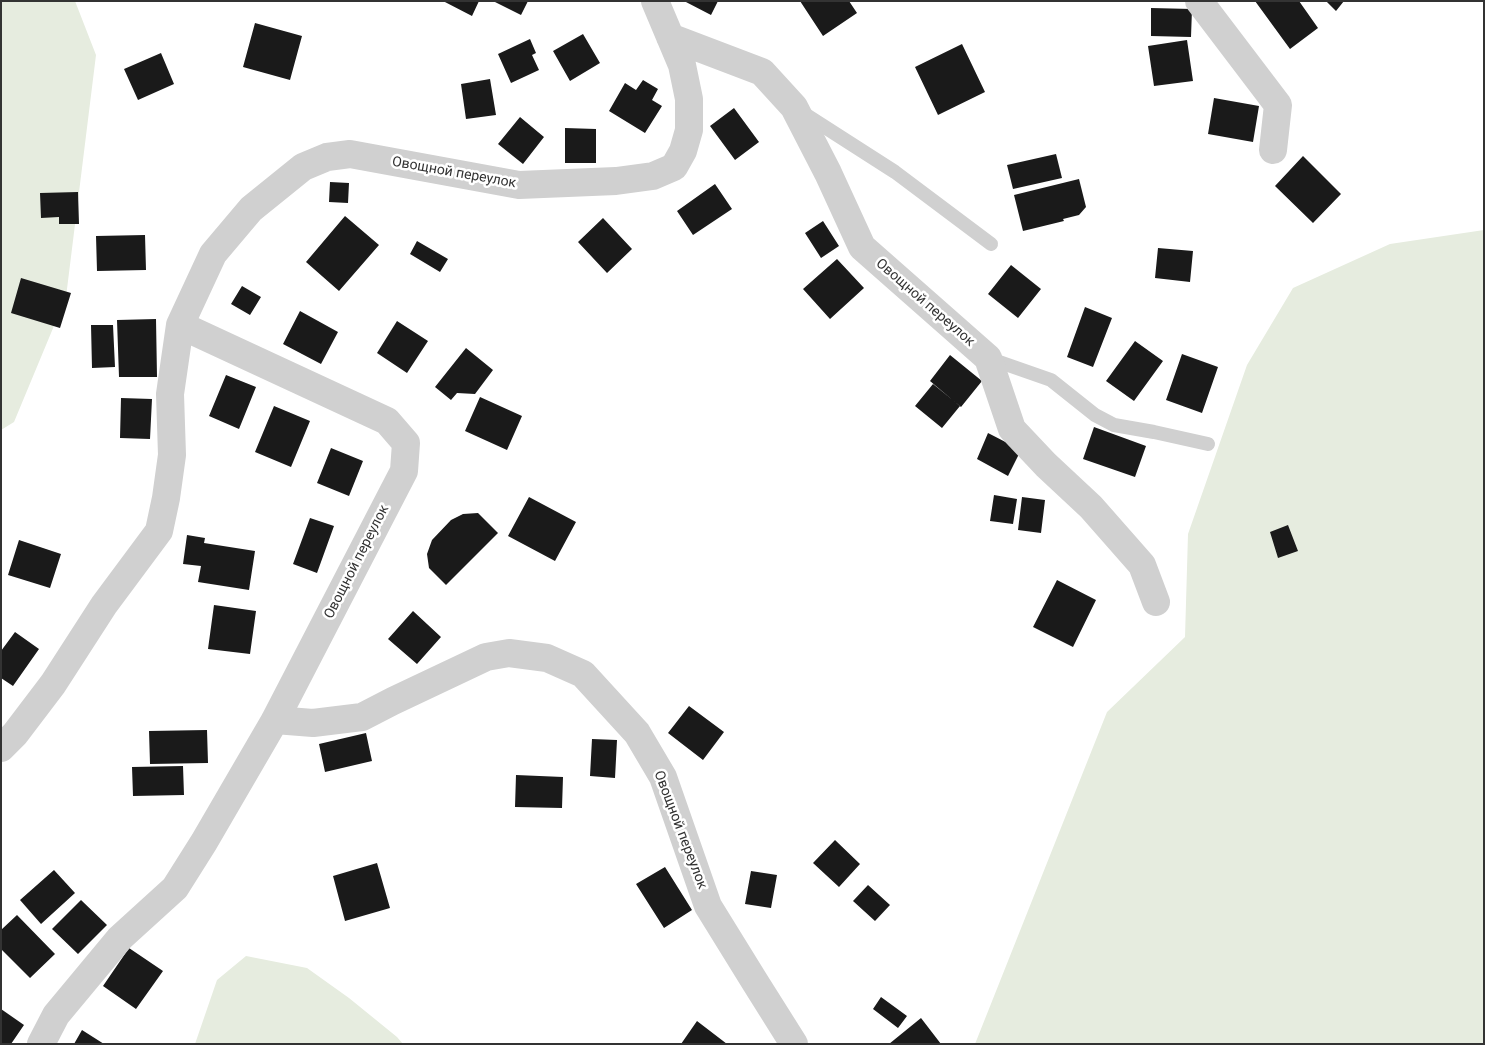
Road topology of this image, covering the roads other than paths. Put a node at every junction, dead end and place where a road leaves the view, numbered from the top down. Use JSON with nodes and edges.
{"nodes":[{"id":1,"x":655,"y":1,"type":"edge"},
{"id":2,"x":1199,"y":1,"type":"edge"},
{"id":3,"x":670,"y":37,"type":"junction"},
{"id":4,"x":794,"y":108,"type":"junction"},
{"id":5,"x":1274,"y":150,"type":"dead end"},
{"id":6,"x":991,"y":244,"type":"dead end"},
{"id":7,"x":180,"y":326,"type":"junction"},
{"id":8,"x":988,"y":358,"type":"junction"},
{"id":9,"x":1208,"y":444,"type":"dead end"},
{"id":10,"x":1156,"y":602,"type":"dead end"},
{"id":11,"x":275,"y":720,"type":"junction"},
{"id":12,"x":1,"y":748,"type":"edge"},
{"id":13,"x":41,"y":1044,"type":"edge"},
{"id":14,"x":794,"y":1044,"type":"edge"}],
"edges":[{"from":1,"to":3,"type":"street","name":"Овощной переулок"},
{"from":2,"to":5,"type":"street"},
{"from":3,"to":4,"type":"street","name":"Овощной переулок"},
{"from":3,"to":7,"type":"street","name":"Овощной переулок"},
{"from":4,"to":6,"type":"lane"},
{"from":4,"to":8,"type":"street","name":"Овощной переулок"},
{"from":7,"to":11,"type":"street","name":"Овощной переулок"},
{"from":7,"to":12,"type":"street","name":"Овощной переулок"},
{"from":8,"to":9,"type":"lane"},
{"from":8,"to":10,"type":"street","name":"Овощной переулок"},
{"from":11,"to":13,"type":"street","name":"Овощной переулок"},
{"from":11,"to":14,"type":"street","name":"Овощной переулок"}]}
